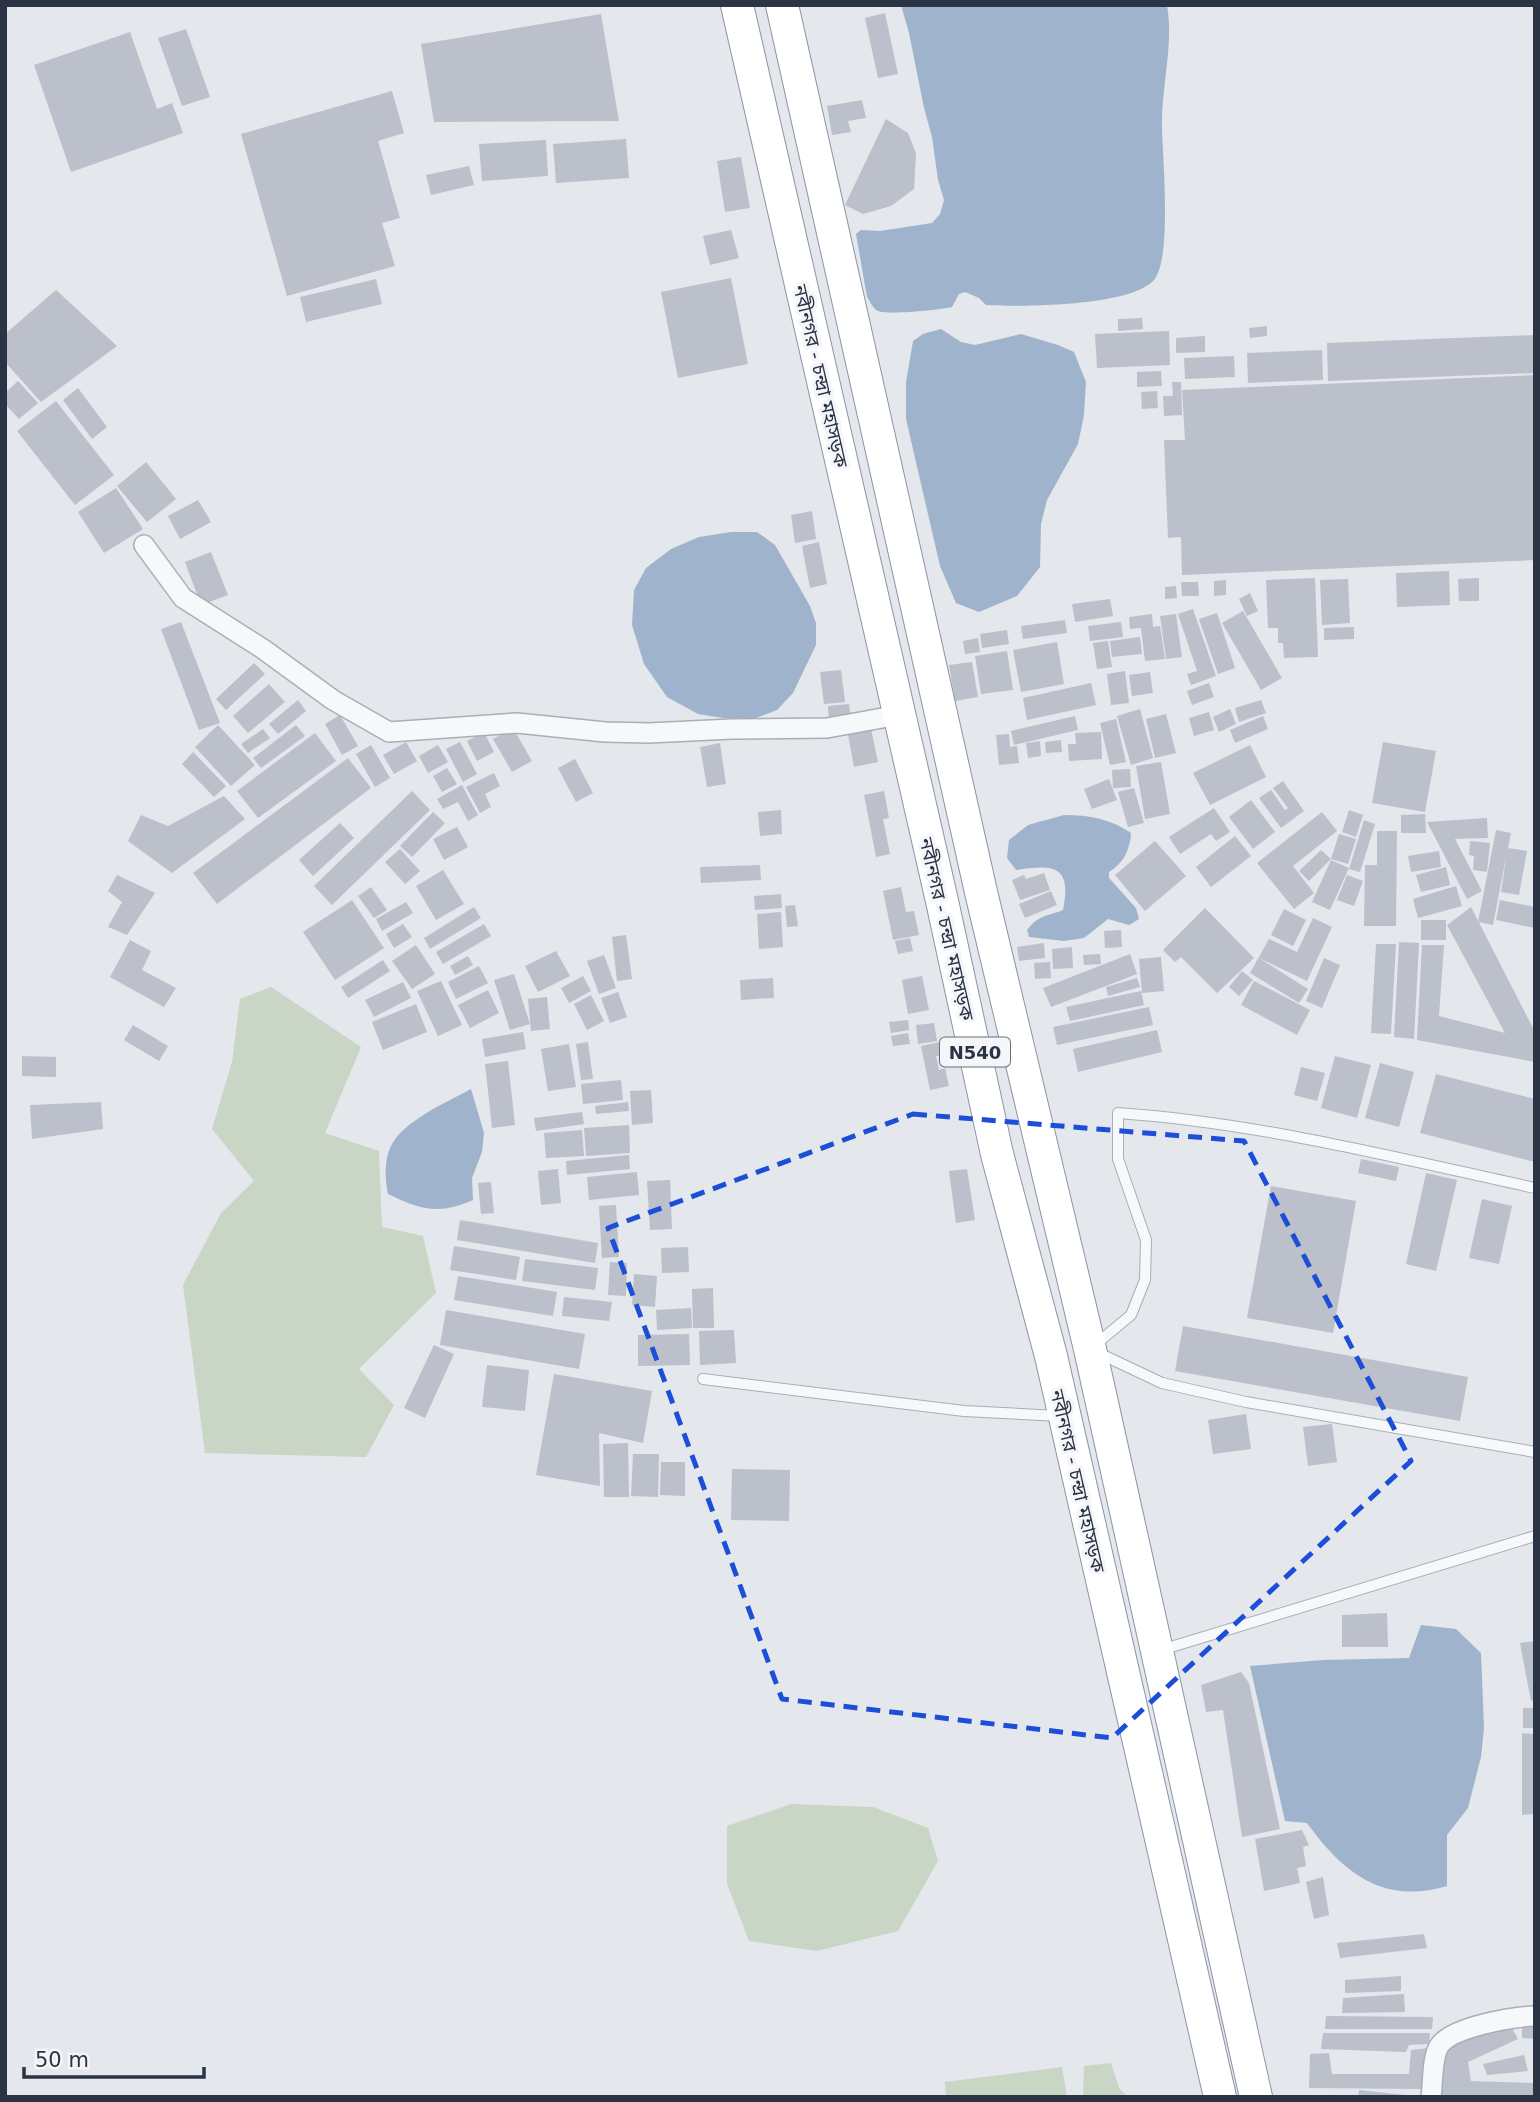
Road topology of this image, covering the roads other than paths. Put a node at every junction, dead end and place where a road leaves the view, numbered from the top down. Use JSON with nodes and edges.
{"nodes":[{"id":1,"x":737,"y":5,"type":"edge"},
{"id":2,"x":782,"y":5,"type":"edge"},
{"id":3,"x":145,"y":545,"type":"dead end"},
{"id":4,"x":899,"y":715,"type":"junction"},
{"id":5,"x":1535,"y":1188,"type":"edge"},
{"id":6,"x":1090,"y":1349,"type":"junction"},
{"id":7,"x":703,"y":1379,"type":"dead end"},
{"id":8,"x":1063,"y":1416,"type":"junction"},
{"id":9,"x":1535,"y":1452,"type":"edge"},
{"id":10,"x":1535,"y":1536,"type":"edge"},
{"id":11,"x":1157,"y":1651,"type":"junction"},
{"id":12,"x":1535,"y":2016,"type":"edge"},
{"id":13,"x":1220,"y":2097,"type":"edge"},
{"id":14,"x":1255,"y":2097,"type":"edge"},
{"id":15,"x":1431,"y":2097,"type":"edge"}],
"edges":[{"from":1,"to":4,"type":"highway","name":"নবীনগর - চন্দ্রা মহাসড়ক","number":"N540"},
{"from":2,"to":6,"type":"highway","name":"নবীনগর - চন্দ্রা মহাসড়ক","number":"N540"},
{"from":3,"to":4,"type":"street"},
{"from":4,"to":8,"type":"highway","name":"নবীনগর - চন্দ্রা মহাসড়ক","number":"N540"},
{"from":5,"to":6,"type":"lane"},
{"from":6,"to":9,"type":"lane"},
{"from":6,"to":11,"type":"highway","name":"নবীনগর - চন্দ্রা মহাসড়ক","number":"N540"},
{"from":7,"to":8,"type":"lane"},
{"from":8,"to":13,"type":"highway","name":"নবীনগর - চন্দ্রা মহাসড়ক","number":"N540"},
{"from":10,"to":11,"type":"lane"},
{"from":11,"to":14,"type":"highway","name":"নবীনগর - চন্দ্রা মহাসড়ক","number":"N540"},
{"from":12,"to":15,"type":"street"}]}
